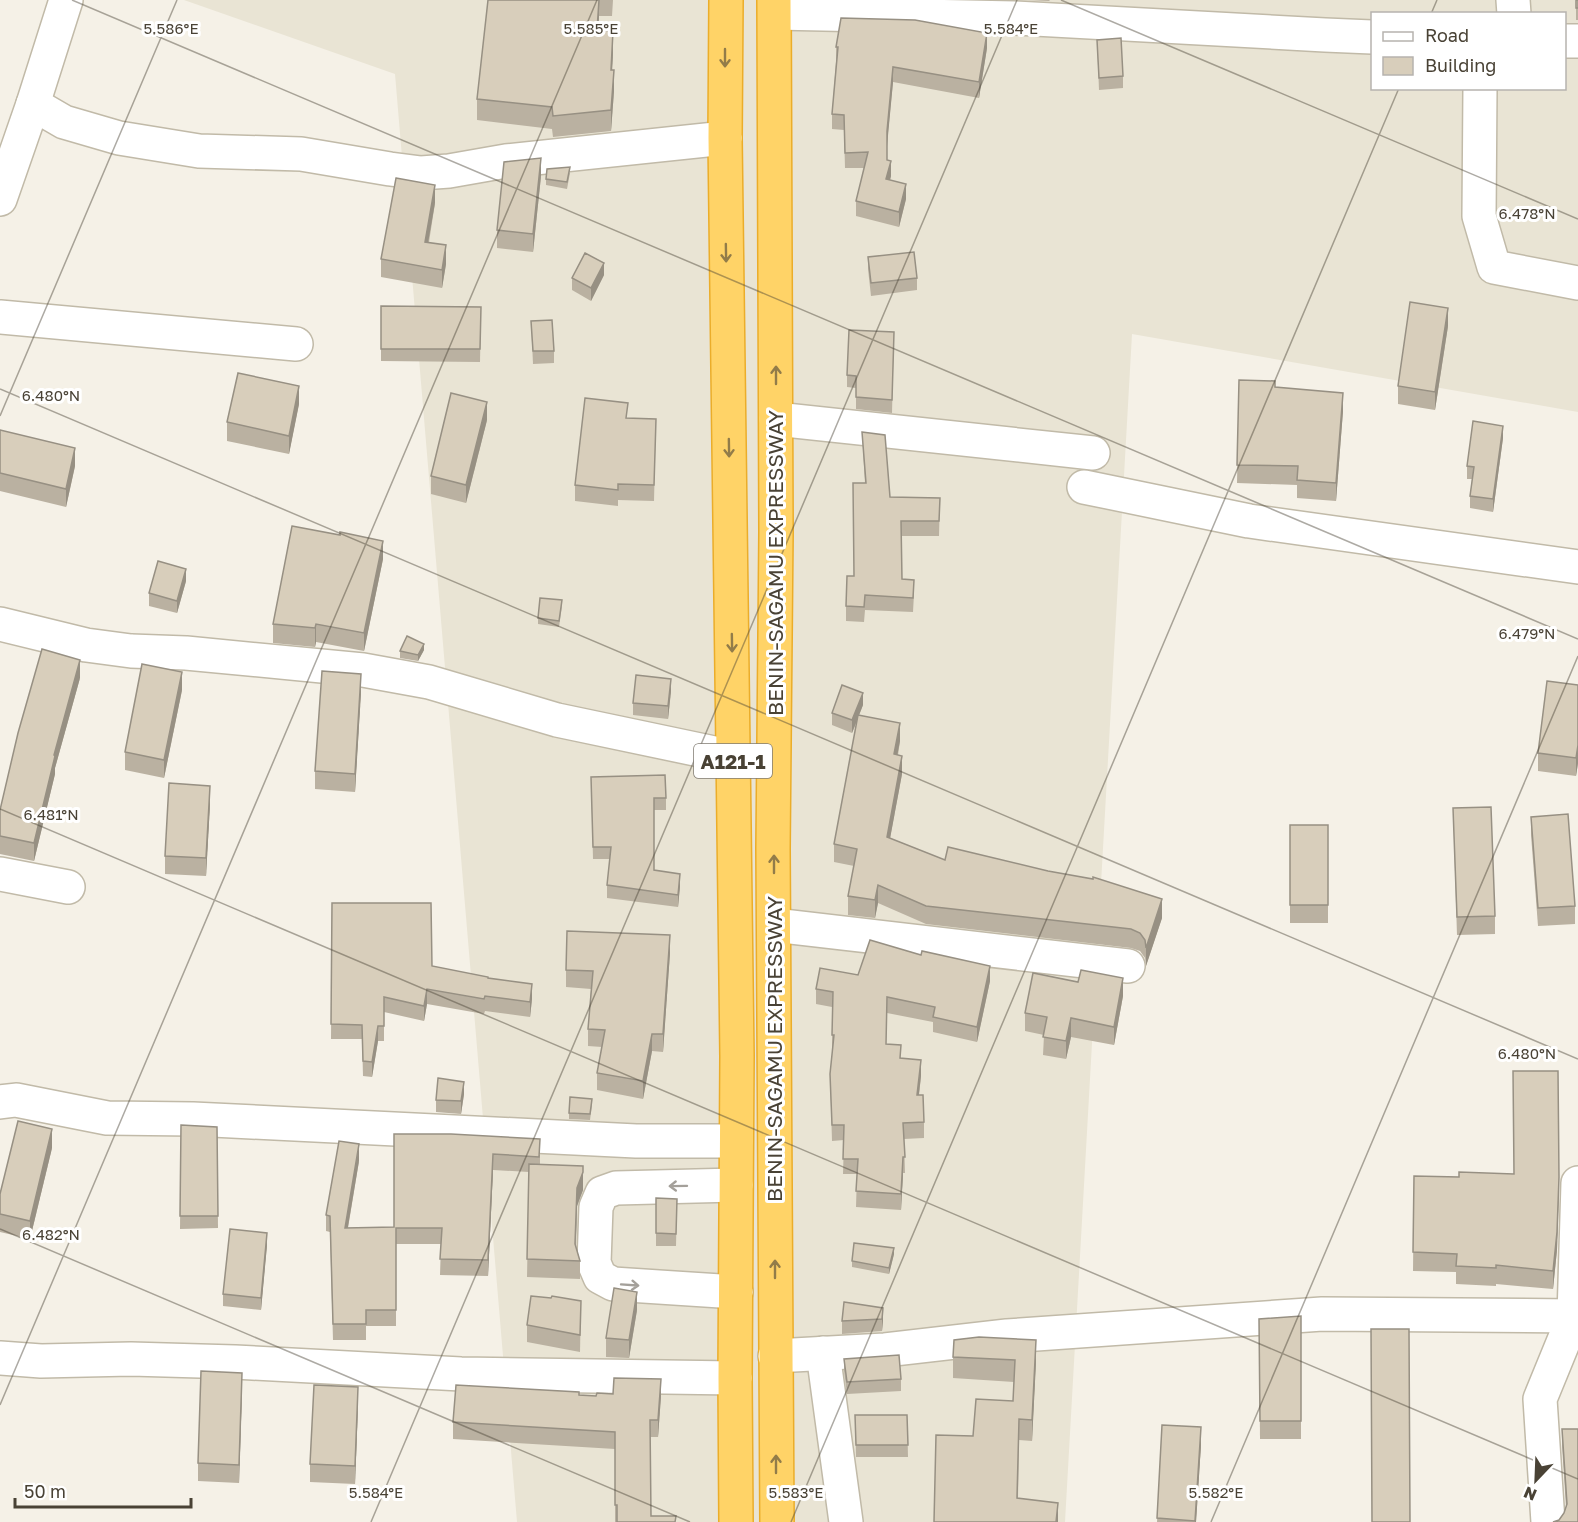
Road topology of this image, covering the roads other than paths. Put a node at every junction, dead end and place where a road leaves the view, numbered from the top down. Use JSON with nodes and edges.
{"nodes":[{"id":1,"x":66,"y":0,"type":"edge"},
{"id":2,"x":726,"y":0,"type":"edge"},
{"id":3,"x":775,"y":7,"type":"edge"},
{"id":4,"x":1371,"y":37,"type":"edge"},
{"id":5,"x":1480,"y":90,"type":"edge"},
{"id":6,"x":33,"y":104,"type":"junction"},
{"id":7,"x":725,"y":138,"type":"junction"},
{"id":8,"x":0,"y":199,"type":"edge"},
{"id":9,"x":1578,"y":283,"type":"edge"},
{"id":10,"x":0,"y":317,"type":"edge"},
{"id":11,"x":296,"y":345,"type":"dead end"},
{"id":12,"x":776,"y":418,"type":"junction"},
{"id":13,"x":1093,"y":453,"type":"dead end"},
{"id":14,"x":1084,"y":487,"type":"dead end"},
{"id":15,"x":1578,"y":567,"type":"edge"},
{"id":16,"x":0,"y":624,"type":"edge"},
{"id":17,"x":733,"y":757,"type":"junction"},
{"id":18,"x":0,"y":874,"type":"edge"},
{"id":19,"x":68,"y":887,"type":"dead end"},
{"id":20,"x":774,"y":925,"type":"junction"},
{"id":21,"x":1128,"y":966,"type":"dead end"},
{"id":22,"x":0,"y":1102,"type":"edge"},
{"id":23,"x":736,"y":1141,"type":"junction"},
{"id":24,"x":1578,"y":1183,"type":"edge"},
{"id":25,"x":736,"y":1185,"type":"junction"},
{"id":26,"x":736,"y":1292,"type":"junction"},
{"id":27,"x":1576,"y":1316,"type":"edge"},
{"id":28,"x":823,"y":1353,"type":"junction"},
{"id":29,"x":776,"y":1356,"type":"junction"},
{"id":30,"x":0,"y":1358,"type":"edge"},
{"id":31,"x":735,"y":1378,"type":"junction"},
{"id":32,"x":736,"y":1522,"type":"edge"},
{"id":33,"x":777,"y":1522,"type":"edge"},
{"id":34,"x":846,"y":1522,"type":"edge"},
{"id":35,"x":1548,"y":1522,"type":"edge"}],
"edges":[{"from":1,"to":6,"type":"street"},
{"from":2,"to":7,"type":"highway","number":"A121-1","one_way":true},
{"from":3,"to":4,"type":"street"},
{"from":12,"to":3,"type":"highway","name":"BENIN-SAGAMU EXPRESSWAY","number":"A121-1","one_way":true},
{"from":5,"to":9,"type":"street"},
{"from":6,"to":7,"type":"street"},
{"from":6,"to":8,"type":"street"},
{"from":7,"to":17,"type":"highway","number":"A121-1","one_way":true},
{"from":10,"to":11,"type":"street"},
{"from":12,"to":13,"type":"street"},
{"from":20,"to":12,"type":"highway","name":"BENIN-SAGAMU EXPRESSWAY","number":"A121-1","one_way":true},
{"from":14,"to":15,"type":"street"},
{"from":16,"to":17,"type":"street"},
{"from":17,"to":23,"type":"highway","number":"A121-1"},
{"from":18,"to":19,"type":"street"},
{"from":20,"to":21,"type":"street"},
{"from":29,"to":20,"type":"highway","name":"BENIN-SAGAMU EXPRESSWAY","number":"A121-1","one_way":true},
{"from":22,"to":23,"type":"street"},
{"from":23,"to":25,"type":"highway","number":"A121-1"},
{"from":24,"to":27,"type":"street"},
{"from":25,"to":26,"type":"highway","number":"A121-1"},
{"from":25,"to":26,"type":"street","one_way":true},
{"from":26,"to":31,"type":"highway","number":"A121-1"},
{"from":27,"to":28,"type":"street"},
{"from":27,"to":35,"type":"street"},
{"from":28,"to":29,"type":"street"},
{"from":28,"to":34,"type":"street"},
{"from":33,"to":29,"type":"highway","name":"BENIN-SAGAMU EXPRESSWAY","number":"A121-1","one_way":true},
{"from":30,"to":31,"type":"street"},
{"from":31,"to":32,"type":"highway","number":"A121-1"}]}
